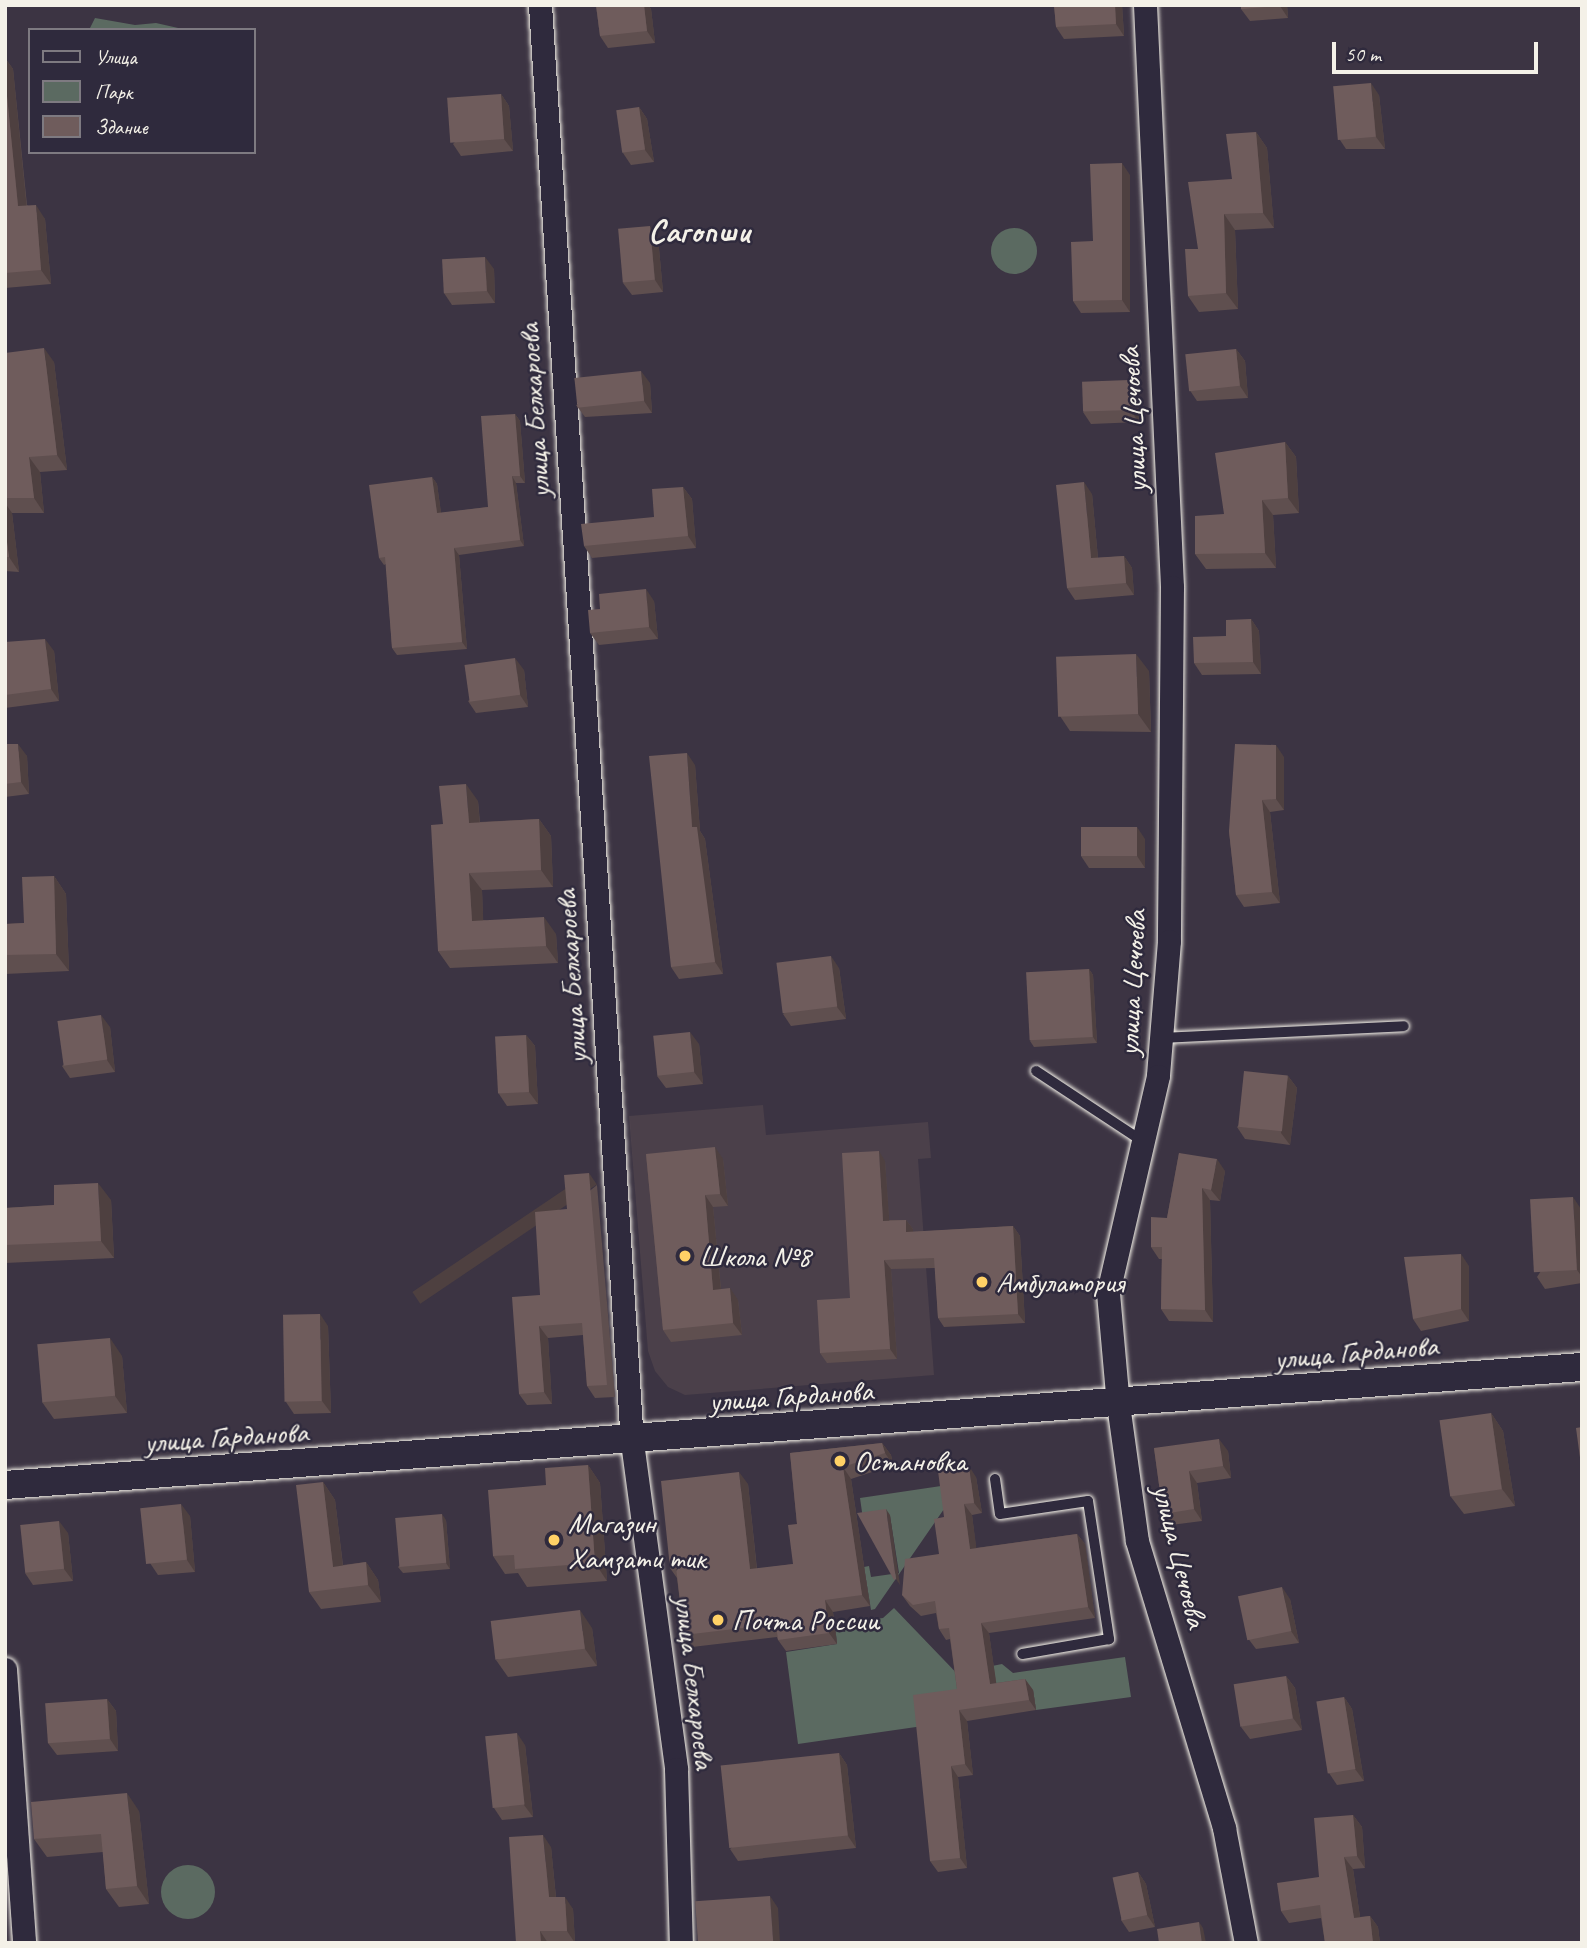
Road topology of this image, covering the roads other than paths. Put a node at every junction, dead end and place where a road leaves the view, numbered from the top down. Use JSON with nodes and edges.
{"nodes":[{"id":1,"x":540,"y":5,"type":"edge"},
{"id":2,"x":1145,"y":5,"type":"edge"},
{"id":3,"x":1404,"y":1026,"type":"dead end"},
{"id":4,"x":1161,"y":1038,"type":"junction"},
{"id":5,"x":1036,"y":1070,"type":"dead end"},
{"id":6,"x":1142,"y":1141,"type":"junction"},
{"id":7,"x":1582,"y":1367,"type":"edge"},
{"id":8,"x":1118,"y":1405,"type":"junction"},
{"id":9,"x":632,"y":1442,"type":"junction"},
{"id":10,"x":995,"y":1479,"type":"dead end"},
{"id":11,"x":5,"y":1485,"type":"edge"},
{"id":12,"x":1122,"y":1637,"type":"dead end"},
{"id":13,"x":1109,"y":1639,"type":"junction"},
{"id":14,"x":1022,"y":1654,"type":"dead end"},
{"id":15,"x":5,"y":1669,"type":"edge"},
{"id":16,"x":24,"y":1943,"type":"edge"},
{"id":17,"x":681,"y":1943,"type":"edge"},
{"id":18,"x":1246,"y":1943,"type":"edge"}],
"edges":[{"from":1,"to":9,"type":"street","name":"улица Белхароева"},
{"from":2,"to":4,"type":"street","name":"улица Цечоева"},
{"from":3,"to":4,"type":"lane"},
{"from":4,"to":6,"type":"street","name":"улица Цечоева"},
{"from":5,"to":6,"type":"lane"},
{"from":6,"to":8,"type":"street","name":"улица Цечоева"},
{"from":7,"to":8,"type":"street","name":"улица Гарданова"},
{"from":8,"to":9,"type":"street","name":"улица Гарданова"},
{"from":8,"to":18,"type":"street","name":"улица Цечоева"},
{"from":9,"to":11,"type":"street","name":"улица Гарданова"},
{"from":9,"to":17,"type":"street","name":"улица Белхароева"},
{"from":10,"to":13,"type":"lane"},
{"from":12,"to":13,"type":"lane"},
{"from":13,"to":14,"type":"lane"},
{"from":15,"to":16,"type":"street"}]}
